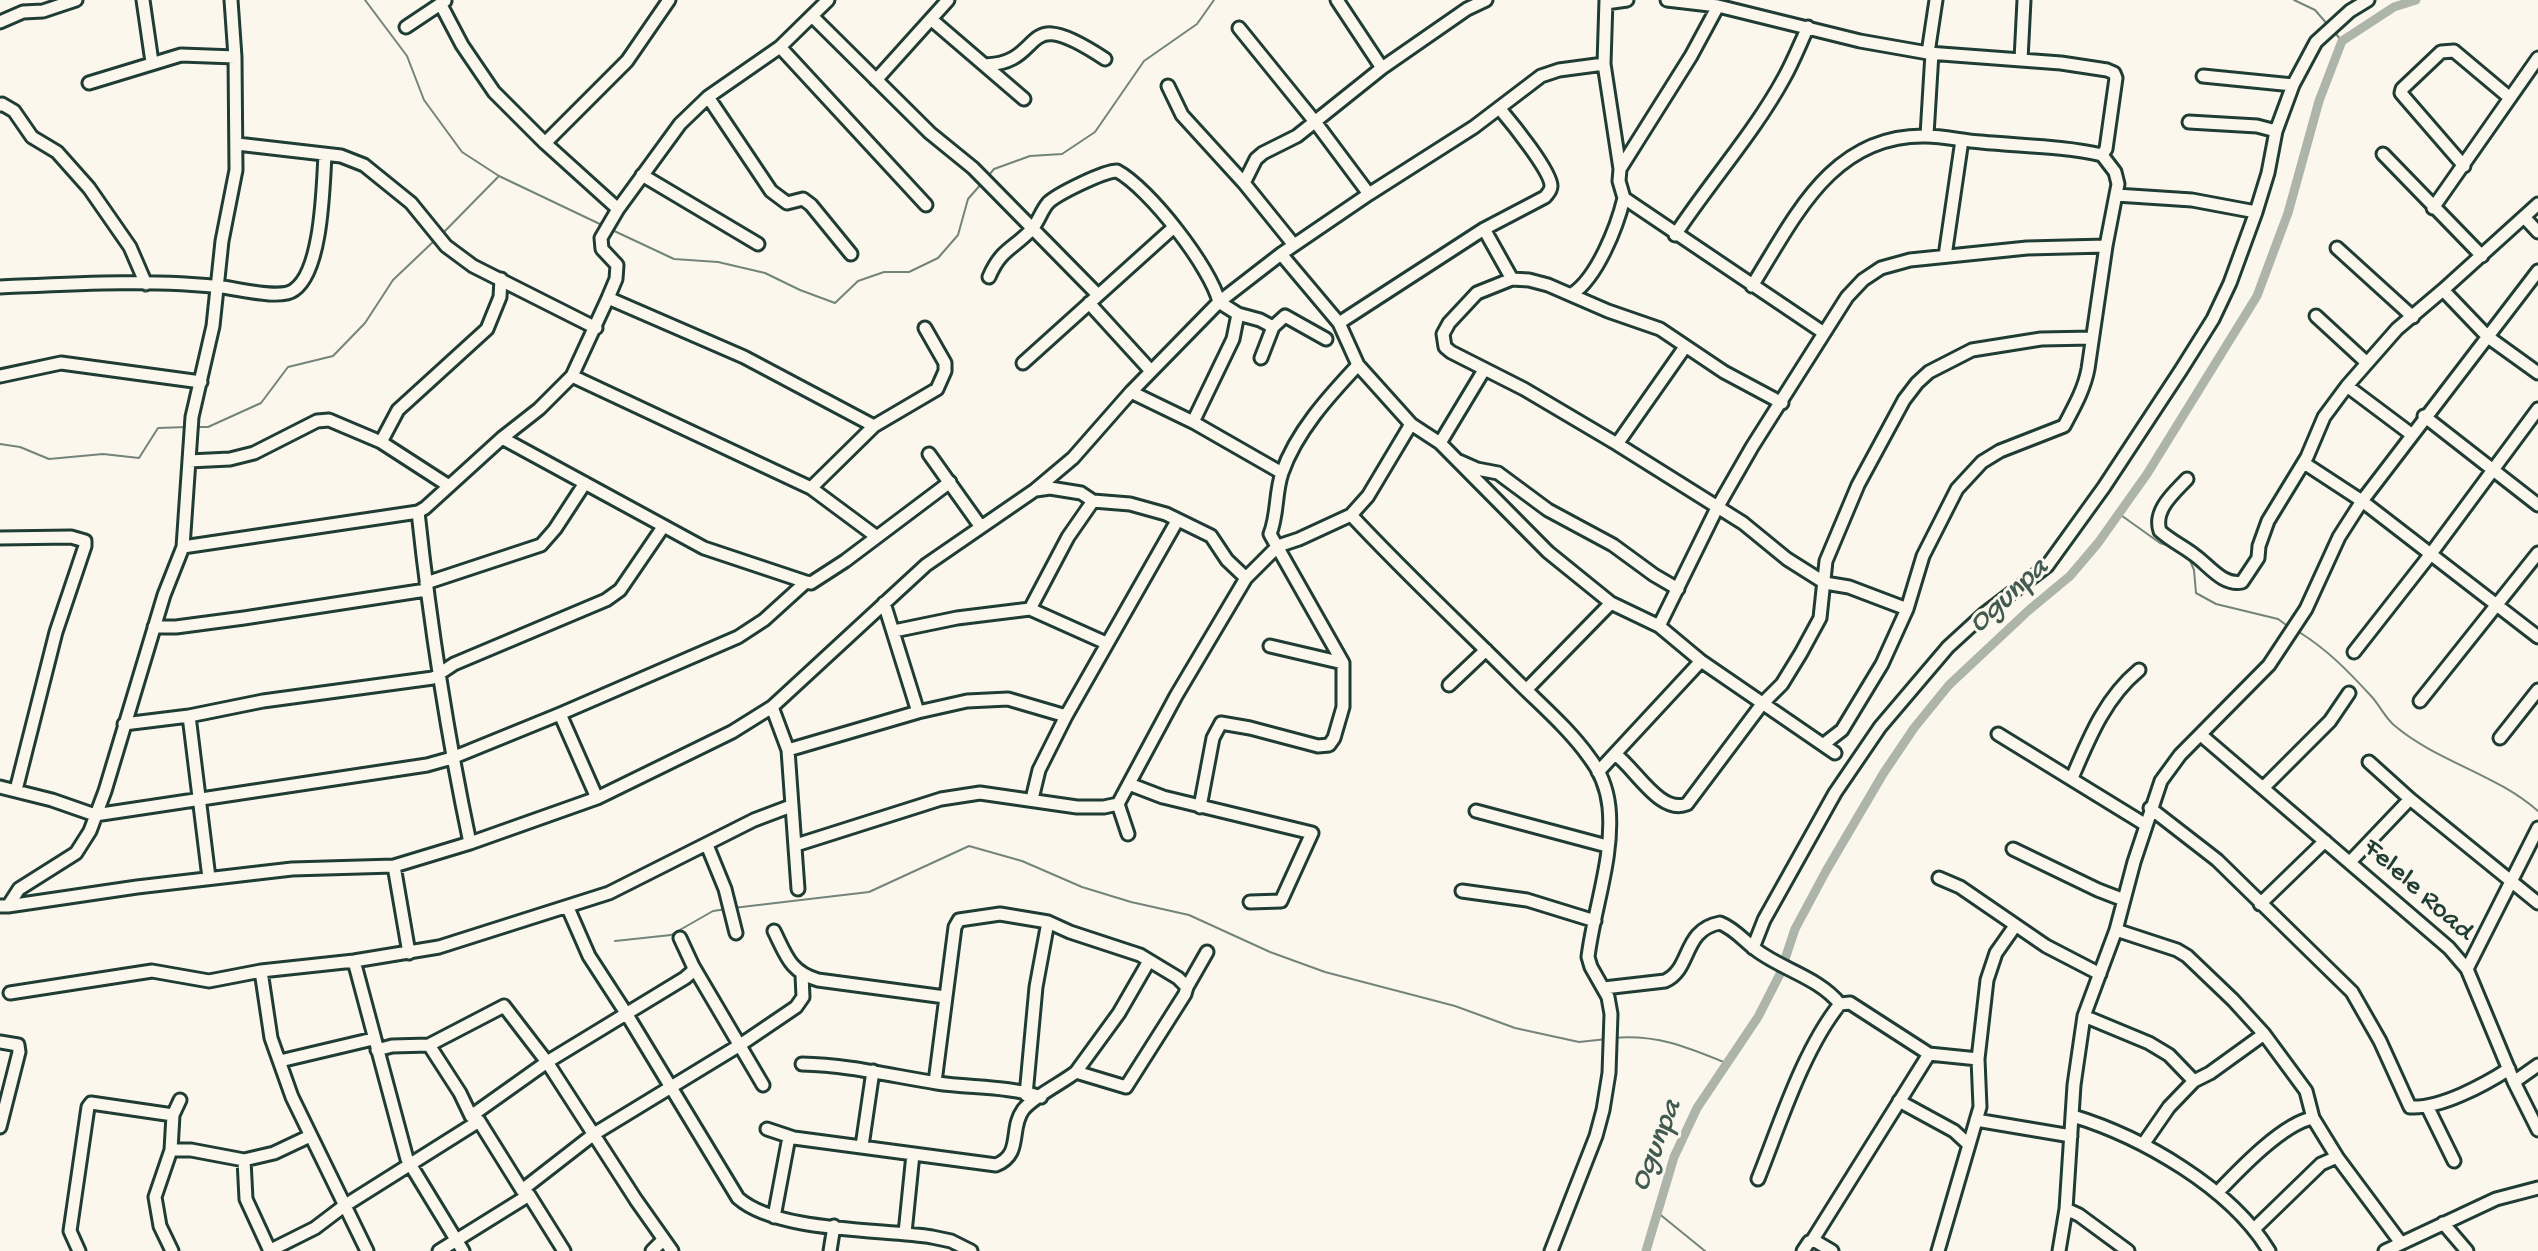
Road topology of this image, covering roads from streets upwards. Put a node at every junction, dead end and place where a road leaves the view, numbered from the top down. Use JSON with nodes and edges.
{"nodes":[{"id":1,"x":76,"y":0,"type":"edge"},
{"id":2,"x":143,"y":0,"type":"edge"},
{"id":3,"x":231,"y":0,"type":"edge"},
{"id":4,"x":669,"y":0,"type":"edge"},
{"id":5,"x":828,"y":0,"type":"edge"},
{"id":6,"x":948,"y":0,"type":"edge"},
{"id":7,"x":1337,"y":0,"type":"edge"},
{"id":8,"x":1486,"y":0,"type":"edge"},
{"id":9,"x":1627,"y":0,"type":"edge"},
{"id":10,"x":1667,"y":0,"type":"edge"},
{"id":11,"x":1936,"y":0,"type":"edge"},
{"id":12,"x":2024,"y":0,"type":"edge"},
{"id":13,"x":2368,"y":0,"type":"edge"},
{"id":14,"x":444,"y":2,"type":"edge"},
{"id":15,"x":1606,"y":2,"type":"edge"},
{"id":16,"x":1464,"y":5,"type":"edge"},
{"id":17,"x":1718,"y":6,"type":"junction"},
{"id":18,"x":812,"y":16,"type":"junction"},
{"id":19,"x":932,"y":20,"type":"junction"},
{"id":20,"x":0,"y":22,"type":"edge"},
{"id":21,"x":406,"y":27,"type":"dead end"},
{"id":22,"x":1808,"y":27,"type":"junction"},
{"id":23,"x":1239,"y":28,"type":"dead end"},
{"id":24,"x":780,"y":47,"type":"junction"},
{"id":25,"x":1930,"y":53,"type":"junction"},
{"id":26,"x":235,"y":57,"type":"junction"},
{"id":27,"x":2538,"y":58,"type":"edge"},
{"id":28,"x":1105,"y":59,"type":"dead end"},
{"id":29,"x":2021,"y":60,"type":"junction"},
{"id":30,"x":152,"y":62,"type":"junction"},
{"id":31,"x":1604,"y":64,"type":"junction"},
{"id":32,"x":985,"y":65,"type":"junction"},
{"id":33,"x":1382,"y":68,"type":"junction"},
{"id":34,"x":2203,"y":76,"type":"dead end"},
{"id":35,"x":876,"y":80,"type":"junction"},
{"id":36,"x":89,"y":83,"type":"dead end"},
{"id":37,"x":2293,"y":85,"type":"junction"},
{"id":38,"x":1168,"y":86,"type":"dead end"},
{"id":39,"x":708,"y":97,"type":"junction"},
{"id":40,"x":2510,"y":98,"type":"junction"},
{"id":41,"x":1024,"y":99,"type":"dead end"},
{"id":42,"x":0,"y":105,"type":"edge"},
{"id":43,"x":1500,"y":109,"type":"junction"},
{"id":44,"x":2189,"y":122,"type":"dead end"},
{"id":45,"x":1316,"y":123,"type":"junction"},
{"id":46,"x":2276,"y":131,"type":"junction"},
{"id":47,"x":1927,"y":135,"type":"junction"},
{"id":48,"x":1962,"y":140,"type":"junction"},
{"id":49,"x":545,"y":143,"type":"junction"},
{"id":50,"x":237,"y":144,"type":"junction"},
{"id":51,"x":2383,"y":154,"type":"dead end"},
{"id":52,"x":325,"y":155,"type":"junction"},
{"id":53,"x":2102,"y":155,"type":"junction"},
{"id":54,"x":2464,"y":166,"type":"junction"},
{"id":55,"x":1620,"y":169,"type":"junction"},
{"id":56,"x":642,"y":175,"type":"junction"},
{"id":57,"x":1244,"y":183,"type":"junction"},
{"id":58,"x":1369,"y":194,"type":"junction"},
{"id":59,"x":2116,"y":195,"type":"junction"},
{"id":60,"x":1624,"y":198,"type":"junction"},
{"id":61,"x":2538,"y":204,"type":"edge"},
{"id":62,"x":926,"y":205,"type":"dead end"},
{"id":63,"x":2433,"y":208,"type":"junction"},
{"id":64,"x":616,"y":212,"type":"junction"},
{"id":65,"x":2256,"y":212,"type":"junction"},
{"id":66,"x":2525,"y":218,"type":"junction"},
{"id":67,"x":1174,"y":227,"type":"junction"},
{"id":68,"x":1033,"y":228,"type":"junction"},
{"id":69,"x":1484,"y":229,"type":"junction"},
{"id":70,"x":2538,"y":232,"type":"edge"},
{"id":71,"x":1675,"y":235,"type":"junction"},
{"id":72,"x":758,"y":244,"type":"dead end"},
{"id":73,"x":1294,"y":245,"type":"junction"},
{"id":74,"x":2106,"y":246,"type":"junction"},
{"id":75,"x":2337,"y":248,"type":"dead end"},
{"id":76,"x":851,"y":254,"type":"dead end"},
{"id":77,"x":1281,"y":254,"type":"junction"},
{"id":78,"x":1945,"y":256,"type":"junction"},
{"id":79,"x":2482,"y":256,"type":"junction"},
{"id":80,"x":2538,"y":271,"type":"edge"},
{"id":81,"x":989,"y":277,"type":"dead end"},
{"id":82,"x":501,"y":279,"type":"junction"},
{"id":83,"x":1512,"y":279,"type":"junction"},
{"id":84,"x":146,"y":284,"type":"junction"},
{"id":85,"x":217,"y":286,"type":"junction"},
{"id":86,"x":1752,"y":286,"type":"junction"},
{"id":87,"x":0,"y":287,"type":"edge"},
{"id":88,"x":2443,"y":290,"type":"junction"},
{"id":89,"x":1572,"y":294,"type":"junction"},
{"id":90,"x":608,"y":298,"type":"junction"},
{"id":91,"x":1094,"y":299,"type":"junction"},
{"id":92,"x":1219,"y":302,"type":"junction"},
{"id":93,"x":1238,"y":314,"type":"junction"},
{"id":94,"x":2316,"y":316,"type":"dead end"},
{"id":95,"x":2413,"y":317,"type":"junction"},
{"id":96,"x":1339,"y":323,"type":"junction"},
{"id":97,"x":1273,"y":327,"type":"junction"},
{"id":98,"x":596,"y":328,"type":"junction"},
{"id":99,"x":925,"y":328,"type":"dead end"},
{"id":100,"x":1824,"y":333,"type":"junction"},
{"id":101,"x":2488,"y":337,"type":"junction"},
{"id":102,"x":2092,"y":338,"type":"junction"},
{"id":103,"x":1326,"y":339,"type":"dead end"},
{"id":104,"x":1685,"y":347,"type":"junction"},
{"id":105,"x":1261,"y":358,"type":"dead end"},
{"id":106,"x":1023,"y":363,"type":"dead end"},
{"id":107,"x":2367,"y":363,"type":"junction"},
{"id":108,"x":1358,"y":365,"type":"junction"},
{"id":109,"x":1484,"y":370,"type":"junction"},
{"id":110,"x":1151,"y":371,"type":"junction"},
{"id":111,"x":2538,"y":373,"type":"edge"},
{"id":112,"x":0,"y":376,"type":"edge"},
{"id":113,"x":572,"y":376,"type":"junction"},
{"id":114,"x":201,"y":382,"type":"junction"},
{"id":115,"x":2347,"y":386,"type":"junction"},
{"id":116,"x":1131,"y":392,"type":"junction"},
{"id":117,"x":1782,"y":403,"type":"junction"},
{"id":118,"x":2538,"y":409,"type":"edge"},
{"id":119,"x":2424,"y":416,"type":"junction"},
{"id":120,"x":1193,"y":422,"type":"junction"},
{"id":121,"x":1411,"y":424,"type":"junction"},
{"id":122,"x":874,"y":426,"type":"junction"},
{"id":123,"x":2411,"y":434,"type":"junction"},
{"id":124,"x":502,"y":438,"type":"junction"},
{"id":125,"x":381,"y":442,"type":"junction"},
{"id":126,"x":1440,"y":443,"type":"junction"},
{"id":127,"x":1617,"y":444,"type":"junction"},
{"id":128,"x":929,"y":454,"type":"dead end"},
{"id":129,"x":189,"y":458,"type":"junction"},
{"id":130,"x":1454,"y":458,"type":"junction"},
{"id":131,"x":2304,"y":463,"type":"junction"},
{"id":132,"x":2494,"y":470,"type":"junction"},
{"id":133,"x":1282,"y":473,"type":"junction"},
{"id":134,"x":2187,"y":479,"type":"dead end"},
{"id":135,"x":950,"y":482,"type":"junction"},
{"id":136,"x":585,"y":483,"type":"junction"},
{"id":137,"x":449,"y":486,"type":"junction"},
{"id":138,"x":811,"y":488,"type":"junction"},
{"id":139,"x":1035,"y":490,"type":"junction"},
{"id":140,"x":1093,"y":501,"type":"junction"},
{"id":141,"x":2362,"y":501,"type":"junction"},
{"id":142,"x":2538,"y":505,"type":"edge"},
{"id":143,"x":1717,"y":508,"type":"junction"},
{"id":144,"x":418,"y":512,"type":"junction"},
{"id":145,"x":1351,"y":515,"type":"junction"},
{"id":146,"x":1177,"y":521,"type":"junction"},
{"id":147,"x":663,"y":527,"type":"junction"},
{"id":148,"x":981,"y":527,"type":"junction"},
{"id":149,"x":877,"y":537,"type":"junction"},
{"id":150,"x":0,"y":538,"type":"edge"},
{"id":151,"x":1278,"y":546,"type":"junction"},
{"id":152,"x":183,"y":547,"type":"junction"},
{"id":153,"x":2538,"y":553,"type":"edge"},
{"id":154,"x":2430,"y":555,"type":"junction"},
{"id":155,"x":1246,"y":578,"type":"junction"},
{"id":156,"x":806,"y":582,"type":"junction"},
{"id":157,"x":1825,"y":583,"type":"junction"},
{"id":158,"x":426,"y":586,"type":"junction"},
{"id":159,"x":1678,"y":589,"type":"junction"},
{"id":160,"x":884,"y":603,"type":"junction"},
{"id":161,"x":1611,"y":603,"type":"junction"},
{"id":162,"x":2497,"y":607,"type":"junction"},
{"id":163,"x":1030,"y":609,"type":"junction"},
{"id":164,"x":1907,"y":609,"type":"junction"},
{"id":165,"x":1659,"y":626,"type":"junction"},
{"id":166,"x":154,"y":627,"type":"junction"},
{"id":167,"x":894,"y":631,"type":"junction"},
{"id":168,"x":2538,"y":637,"type":"edge"},
{"id":169,"x":1106,"y":643,"type":"junction"},
{"id":170,"x":1270,"y":646,"type":"dead end"},
{"id":171,"x":1486,"y":650,"type":"junction"},
{"id":172,"x":2354,"y":652,"type":"dead end"},
{"id":173,"x":1701,"y":661,"type":"junction"},
{"id":174,"x":1343,"y":663,"type":"junction"},
{"id":175,"x":2139,"y":670,"type":"dead end"},
{"id":176,"x":441,"y":673,"type":"junction"},
{"id":177,"x":1449,"y":685,"type":"dead end"},
{"id":178,"x":1526,"y":690,"type":"junction"},
{"id":179,"x":2538,"y":690,"type":"edge"},
{"id":180,"x":2349,"y":693,"type":"dead end"},
{"id":181,"x":2420,"y":701,"type":"dead end"},
{"id":182,"x":1762,"y":704,"type":"junction"},
{"id":183,"x":772,"y":707,"type":"junction"},
{"id":184,"x":918,"y":712,"type":"junction"},
{"id":185,"x":560,"y":714,"type":"junction"},
{"id":186,"x":189,"y":716,"type":"junction"},
{"id":187,"x":1066,"y":716,"type":"junction"},
{"id":188,"x":124,"y":724,"type":"junction"},
{"id":189,"x":1998,"y":734,"type":"dead end"},
{"id":190,"x":2201,"y":735,"type":"junction"},
{"id":191,"x":2500,"y":738,"type":"dead end"},
{"id":192,"x":1824,"y":744,"type":"junction"},
{"id":193,"x":788,"y":750,"type":"junction"},
{"id":194,"x":1835,"y":753,"type":"dead end"},
{"id":195,"x":1615,"y":754,"type":"junction"},
{"id":196,"x":452,"y":758,"type":"junction"},
{"id":197,"x":2369,"y":762,"type":"dead end"},
{"id":198,"x":1598,"y":772,"type":"junction"},
{"id":199,"x":2072,"y":778,"type":"junction"},
{"id":200,"x":1129,"y":784,"type":"junction"},
{"id":201,"x":0,"y":787,"type":"edge"},
{"id":202,"x":2263,"y":788,"type":"junction"},
{"id":203,"x":16,"y":790,"type":"junction"},
{"id":204,"x":201,"y":798,"type":"junction"},
{"id":205,"x":597,"y":798,"type":"junction"},
{"id":206,"x":1032,"y":799,"type":"junction"},
{"id":207,"x":2410,"y":799,"type":"junction"},
{"id":208,"x":1118,"y":804,"type":"junction"},
{"id":209,"x":791,"y":806,"type":"junction"},
{"id":210,"x":1200,"y":807,"type":"junction"},
{"id":211,"x":2150,"y":808,"type":"junction"},
{"id":212,"x":1476,"y":811,"type":"dead end"},
{"id":213,"x":95,"y":815,"type":"junction"},
{"id":214,"x":2146,"y":825,"type":"junction"},
{"id":215,"x":2537,"y":829,"type":"edge"},
{"id":216,"x":1128,"y":834,"type":"dead end"},
{"id":217,"x":2325,"y":841,"type":"junction"},
{"id":218,"x":470,"y":843,"type":"junction"},
{"id":219,"x":707,"y":845,"type":"junction"},
{"id":220,"x":796,"y":845,"type":"junction"},
{"id":221,"x":1607,"y":846,"type":"junction"},
{"id":222,"x":2013,"y":849,"type":"dead end"},
{"id":223,"x":2350,"y":862,"type":"junction"},
{"id":224,"x":394,"y":866,"type":"junction"},
{"id":225,"x":209,"y":878,"type":"junction"},
{"id":226,"x":1939,"y":878,"type":"dead end"},
{"id":227,"x":2509,"y":882,"type":"junction"},
{"id":228,"x":798,"y":889,"type":"dead end"},
{"id":229,"x":1462,"y":891,"type":"dead end"},
{"id":230,"x":2124,"y":900,"type":"junction"},
{"id":231,"x":1250,"y":902,"type":"dead end"},
{"id":232,"x":2538,"y":903,"type":"edge"},
{"id":233,"x":2260,"y":904,"type":"junction"},
{"id":234,"x":4,"y":906,"type":"edge"},
{"id":235,"x":568,"y":908,"type":"junction"},
{"id":236,"x":1595,"y":921,"type":"junction"},
{"id":237,"x":1048,"y":922,"type":"junction"},
{"id":238,"x":2015,"y":926,"type":"junction"},
{"id":239,"x":2116,"y":930,"type":"junction"},
{"id":240,"x":774,"y":931,"type":"dead end"},
{"id":241,"x":736,"y":933,"type":"dead end"},
{"id":242,"x":680,"y":938,"type":"dead end"},
{"id":243,"x":1755,"y":950,"type":"junction"},
{"id":244,"x":1207,"y":952,"type":"dead end"},
{"id":245,"x":409,"y":953,"type":"junction"},
{"id":246,"x":354,"y":961,"type":"junction"},
{"id":247,"x":1149,"y":961,"type":"junction"},
{"id":248,"x":693,"y":966,"type":"junction"},
{"id":249,"x":2467,"y":969,"type":"junction"},
{"id":250,"x":261,"y":971,"type":"junction"},
{"id":251,"x":2100,"y":974,"type":"junction"},
{"id":252,"x":802,"y":975,"type":"junction"},
{"id":253,"x":1187,"y":987,"type":"junction"},
{"id":254,"x":1604,"y":988,"type":"junction"},
{"id":255,"x":10,"y":993,"type":"dead end"},
{"id":256,"x":945,"y":997,"type":"junction"},
{"id":257,"x":1840,"y":1004,"type":"junction"},
{"id":258,"x":626,"y":1013,"type":"junction"},
{"id":259,"x":2084,"y":1016,"type":"junction"},
{"id":260,"x":2264,"y":1034,"type":"junction"},
{"id":261,"x":0,"y":1042,"type":"edge"},
{"id":262,"x":375,"y":1044,"type":"junction"},
{"id":263,"x":429,"y":1045,"type":"junction"},
{"id":264,"x":740,"y":1045,"type":"junction"},
{"id":265,"x":1929,"y":1054,"type":"junction"},
{"id":266,"x":1978,"y":1059,"type":"junction"},
{"id":267,"x":280,"y":1061,"type":"junction"},
{"id":268,"x":547,"y":1062,"type":"junction"},
{"id":269,"x":802,"y":1064,"type":"dead end"},
{"id":270,"x":2538,"y":1065,"type":"edge"},
{"id":271,"x":2509,"y":1069,"type":"junction"},
{"id":272,"x":873,"y":1071,"type":"junction"},
{"id":273,"x":1076,"y":1072,"type":"junction"},
{"id":274,"x":2194,"y":1081,"type":"junction"},
{"id":275,"x":935,"y":1082,"type":"junction"},
{"id":276,"x":2514,"y":1082,"type":"junction"},
{"id":277,"x":763,"y":1085,"type":"dead end"},
{"id":278,"x":669,"y":1088,"type":"junction"},
{"id":279,"x":1025,"y":1092,"type":"junction"},
{"id":280,"x":1041,"y":1097,"type":"junction"},
{"id":281,"x":180,"y":1100,"type":"dead end"},
{"id":282,"x":1899,"y":1101,"type":"junction"},
{"id":283,"x":1028,"y":1106,"type":"junction"},
{"id":284,"x":2427,"y":1106,"type":"junction"},
{"id":285,"x":173,"y":1115,"type":"junction"},
{"id":286,"x":2073,"y":1116,"type":"junction"},
{"id":287,"x":475,"y":1118,"type":"junction"},
{"id":288,"x":2313,"y":1118,"type":"junction"},
{"id":289,"x":1976,"y":1120,"type":"junction"},
{"id":290,"x":0,"y":1127,"type":"edge"},
{"id":291,"x":767,"y":1129,"type":"dead end"},
{"id":292,"x":2538,"y":1130,"type":"edge"},
{"id":293,"x":594,"y":1134,"type":"junction"},
{"id":294,"x":310,"y":1136,"type":"junction"},
{"id":295,"x":2071,"y":1136,"type":"junction"},
{"id":296,"x":789,"y":1137,"type":"junction"},
{"id":297,"x":1967,"y":1143,"type":"junction"},
{"id":298,"x":2144,"y":1143,"type":"junction"},
{"id":299,"x":862,"y":1146,"type":"junction"},
{"id":300,"x":171,"y":1150,"type":"junction"},
{"id":301,"x":913,"y":1154,"type":"junction"},
{"id":302,"x":2337,"y":1157,"type":"junction"},
{"id":303,"x":244,"y":1160,"type":"junction"},
{"id":304,"x":2454,"y":1161,"type":"dead end"},
{"id":305,"x":409,"y":1164,"type":"junction"},
{"id":306,"x":1758,"y":1179,"type":"dead end"},
{"id":307,"x":2538,"y":1188,"type":"edge"},
{"id":308,"x":525,"y":1193,"type":"junction"},
{"id":309,"x":2217,"y":1193,"type":"junction"},
{"id":310,"x":344,"y":1206,"type":"junction"},
{"id":311,"x":2066,"y":1209,"type":"junction"},
{"id":312,"x":774,"y":1217,"type":"junction"},
{"id":313,"x":2443,"y":1223,"type":"junction"},
{"id":314,"x":834,"y":1226,"type":"junction"},
{"id":315,"x":2254,"y":1229,"type":"junction"},
{"id":316,"x":905,"y":1233,"type":"junction"},
{"id":317,"x":456,"y":1239,"type":"junction"},
{"id":318,"x":663,"y":1240,"type":"junction"},
{"id":319,"x":1812,"y":1241,"type":"junction"},
{"id":320,"x":2401,"y":1243,"type":"junction"},
{"id":321,"x":79,"y":1251,"type":"edge"},
{"id":322,"x":172,"y":1251,"type":"edge"},
{"id":323,"x":270,"y":1251,"type":"edge"},
{"id":324,"x":367,"y":1251,"type":"edge"},
{"id":325,"x":439,"y":1251,"type":"edge"},
{"id":326,"x":463,"y":1251,"type":"edge"},
{"id":327,"x":564,"y":1251,"type":"edge"},
{"id":328,"x":652,"y":1251,"type":"edge"},
{"id":329,"x":672,"y":1251,"type":"edge"},
{"id":330,"x":830,"y":1251,"type":"edge"},
{"id":331,"x":971,"y":1251,"type":"edge"},
{"id":332,"x":1551,"y":1251,"type":"edge"},
{"id":333,"x":1803,"y":1251,"type":"edge"},
{"id":334,"x":1832,"y":1251,"type":"edge"},
{"id":335,"x":1938,"y":1251,"type":"edge"},
{"id":336,"x":2059,"y":1251,"type":"edge"},
{"id":337,"x":2128,"y":1251,"type":"edge"},
{"id":338,"x":2269,"y":1251,"type":"edge"},
{"id":339,"x":2385,"y":1251,"type":"edge"},
{"id":340,"x":2467,"y":1251,"type":"edge"}],
"edges":[{"from":1,"to":20,"type":"street"},
{"from":2,"to":30,"type":"street"},
{"from":3,"to":26,"type":"street"},
{"from":4,"to":49,"type":"street"},
{"from":5,"to":18,"type":"street"},
{"from":6,"to":19,"type":"street"},
{"from":7,"to":33,"type":"street"},
{"from":8,"to":16,"type":"street"},
{"from":9,"to":15,"type":"street"},
{"from":10,"to":17,"type":"street"},
{"from":11,"to":25,"type":"street"},
{"from":12,"to":29,"type":"street"},
{"from":13,"to":37,"type":"street"},
{"from":14,"to":21,"type":"street"},
{"from":14,"to":49,"type":"street"},
{"from":15,"to":31,"type":"street"},
{"from":16,"to":33,"type":"street"},
{"from":17,"to":22,"type":"street"},
{"from":17,"to":55,"type":"street"},
{"from":18,"to":24,"type":"street"},
{"from":18,"to":35,"type":"street"},
{"from":19,"to":32,"type":"street"},
{"from":19,"to":35,"type":"street"},
{"from":22,"to":25,"type":"street"},
{"from":22,"to":71,"type":"street"},
{"from":23,"to":45,"type":"street"},
{"from":24,"to":39,"type":"street"},
{"from":24,"to":62,"type":"street"},
{"from":25,"to":29,"type":"street"},
{"from":25,"to":47,"type":"street"},
{"from":26,"to":30,"type":"street"},
{"from":26,"to":50,"type":"street"},
{"from":27,"to":40,"type":"street"},
{"from":28,"to":32,"type":"street"},
{"from":29,"to":53,"type":"street"},
{"from":30,"to":36,"type":"street"},
{"from":31,"to":43,"type":"street"},
{"from":31,"to":55,"type":"street"},
{"from":32,"to":41,"type":"street"},
{"from":33,"to":45,"type":"street"},
{"from":34,"to":37,"type":"street"},
{"from":35,"to":68,"type":"street"},
{"from":37,"to":46,"type":"street"},
{"from":38,"to":57,"type":"street"},
{"from":39,"to":56,"type":"street"},
{"from":39,"to":76,"type":"street"},
{"from":40,"to":54,"type":"street"},
{"from":40,"to":54,"type":"street"},
{"from":42,"to":84,"type":"street"},
{"from":43,"to":58,"type":"street"},
{"from":43,"to":69,"type":"street"},
{"from":44,"to":46,"type":"street"},
{"from":45,"to":57,"type":"street"},
{"from":45,"to":58,"type":"street"},
{"from":46,"to":65,"type":"street"},
{"from":47,"to":48,"type":"street"},
{"from":47,"to":86,"type":"street"},
{"from":48,"to":53,"type":"street"},
{"from":48,"to":78,"type":"street"},
{"from":49,"to":64,"type":"street"},
{"from":50,"to":52,"type":"street"},
{"from":50,"to":85,"type":"street"},
{"from":51,"to":63,"type":"street"},
{"from":52,"to":82,"type":"street"},
{"from":52,"to":85,"type":"street"},
{"from":53,"to":59,"type":"street"},
{"from":54,"to":63,"type":"street"},
{"from":55,"to":60,"type":"street"},
{"from":56,"to":64,"type":"street"},
{"from":56,"to":72,"type":"street"},
{"from":57,"to":73,"type":"street"},
{"from":58,"to":73,"type":"street"},
{"from":59,"to":65,"type":"street"},
{"from":59,"to":74,"type":"street"},
{"from":60,"to":71,"type":"street"},
{"from":60,"to":89,"type":"street"},
{"from":61,"to":66,"type":"street"},
{"from":63,"to":79,"type":"street"},
{"from":64,"to":90,"type":"street"},
{"from":65,"to":243,"type":"street"},
{"from":66,"to":70,"type":"street"},
{"from":66,"to":79,"type":"street"},
{"from":67,"to":68,"type":"street"},
{"from":67,"to":91,"type":"street"},
{"from":67,"to":92,"type":"street"},
{"from":68,"to":81,"type":"street"},
{"from":68,"to":91,"type":"street"},
{"from":69,"to":83,"type":"street"},
{"from":69,"to":96,"type":"street"},
{"from":71,"to":86,"type":"street"},
{"from":73,"to":77,"type":"street"},
{"from":74,"to":78,"type":"street"},
{"from":74,"to":102,"type":"street"},
{"from":75,"to":95,"type":"street"},
{"from":77,"to":92,"type":"street"},
{"from":77,"to":96,"type":"street"},
{"from":78,"to":100,"type":"street"},
{"from":79,"to":88,"type":"street"},
{"from":80,"to":101,"type":"street"},
{"from":82,"to":98,"type":"street"},
{"from":82,"to":125,"type":"street"},
{"from":83,"to":89,"type":"street"},
{"from":83,"to":109,"type":"street"},
{"from":84,"to":85,"type":"street"},
{"from":84,"to":87,"type":"street"},
{"from":85,"to":114,"type":"street"},
{"from":86,"to":100,"type":"street"},
{"from":88,"to":95,"type":"street"},
{"from":88,"to":101,"type":"street"},
{"from":89,"to":104,"type":"street"},
{"from":90,"to":98,"type":"street"},
{"from":90,"to":122,"type":"street"},
{"from":91,"to":106,"type":"street"},
{"from":91,"to":110,"type":"street"},
{"from":92,"to":93,"type":"street"},
{"from":92,"to":110,"type":"street"},
{"from":93,"to":97,"type":"street"},
{"from":93,"to":120,"type":"street"},
{"from":94,"to":107,"type":"street"},
{"from":95,"to":107,"type":"street"},
{"from":96,"to":108,"type":"street"},
{"from":97,"to":103,"type":"street"},
{"from":97,"to":105,"type":"street"},
{"from":98,"to":113,"type":"street"},
{"from":99,"to":122,"type":"street"},
{"from":100,"to":117,"type":"street"},
{"from":101,"to":111,"type":"street"},
{"from":101,"to":119,"type":"street"},
{"from":102,"to":157,"type":"street"},
{"from":102,"to":164,"type":"street"},
{"from":104,"to":117,"type":"street"},
{"from":104,"to":127,"type":"street"},
{"from":107,"to":115,"type":"street"},
{"from":108,"to":121,"type":"street"},
{"from":108,"to":133,"type":"street"},
{"from":109,"to":126,"type":"street"},
{"from":109,"to":127,"type":"street"},
{"from":110,"to":116,"type":"street"},
{"from":112,"to":114,"type":"street"},
{"from":113,"to":124,"type":"street"},
{"from":113,"to":138,"type":"street"},
{"from":114,"to":129,"type":"street"},
{"from":115,"to":123,"type":"street"},
{"from":115,"to":131,"type":"street"},
{"from":116,"to":120,"type":"street"},
{"from":116,"to":139,"type":"street"},
{"from":117,"to":143,"type":"street"},
{"from":118,"to":132,"type":"street"},
{"from":119,"to":123,"type":"street"},
{"from":119,"to":132,"type":"street"},
{"from":120,"to":133,"type":"street"},
{"from":121,"to":126,"type":"street"},
{"from":121,"to":145,"type":"street"},
{"from":122,"to":138,"type":"street"},
{"from":123,"to":141,"type":"street"},
{"from":124,"to":136,"type":"street"},
{"from":124,"to":137,"type":"street"},
{"from":125,"to":129,"type":"street"},
{"from":125,"to":137,"type":"street"},
{"from":126,"to":130,"type":"street"},
{"from":127,"to":143,"type":"street"},
{"from":128,"to":135,"type":"street"},
{"from":129,"to":152,"type":"street"},
{"from":130,"to":159,"type":"street"},
{"from":130,"to":161,"type":"street"},
{"from":131,"to":134,"type":"street"},
{"from":131,"to":141,"type":"street"},
{"from":132,"to":142,"type":"street"},
{"from":132,"to":154,"type":"street"},
{"from":133,"to":151,"type":"street"},
{"from":135,"to":148,"type":"street"},
{"from":135,"to":149,"type":"street"},
{"from":136,"to":147,"type":"street"},
{"from":136,"to":158,"type":"street"},
{"from":137,"to":144,"type":"street"},
{"from":138,"to":149,"type":"street"},
{"from":139,"to":140,"type":"street"},
{"from":139,"to":148,"type":"street"},
{"from":140,"to":146,"type":"street"},
{"from":140,"to":163,"type":"street"},
{"from":141,"to":154,"type":"street"},
{"from":141,"to":190,"type":"street"},
{"from":143,"to":157,"type":"street"},
{"from":143,"to":159,"type":"street"},
{"from":144,"to":152,"type":"street"},
{"from":144,"to":158,"type":"street"},
{"from":145,"to":151,"type":"street"},
{"from":145,"to":171,"type":"street"},
{"from":146,"to":155,"type":"street"},
{"from":146,"to":169,"type":"street"},
{"from":147,"to":156,"type":"street"},
{"from":147,"to":176,"type":"street"},
{"from":148,"to":160,"type":"street"},
{"from":149,"to":156,"type":"street"},
{"from":150,"to":203,"type":"street"},
{"from":151,"to":155,"type":"street"},
{"from":151,"to":174,"type":"street"},
{"from":152,"to":166,"type":"street"},
{"from":153,"to":162,"type":"street"},
{"from":154,"to":162,"type":"street"},
{"from":154,"to":172,"type":"street"},
{"from":155,"to":200,"type":"street"},
{"from":156,"to":185,"type":"street"},
{"from":157,"to":164,"type":"street"},
{"from":157,"to":182,"type":"street"},
{"from":158,"to":166,"type":"street"},
{"from":158,"to":176,"type":"street"},
{"from":159,"to":165,"type":"street"},
{"from":160,"to":167,"type":"street"},
{"from":160,"to":183,"type":"street"},
{"from":161,"to":165,"type":"street"},
{"from":161,"to":178,"type":"street"},
{"from":162,"to":168,"type":"street"},
{"from":162,"to":181,"type":"street"},
{"from":163,"to":167,"type":"street"},
{"from":163,"to":169,"type":"street"},
{"from":164,"to":192,"type":"street"},
{"from":165,"to":173,"type":"street"},
{"from":166,"to":188,"type":"street"},
{"from":167,"to":184,"type":"street"},
{"from":169,"to":187,"type":"street"},
{"from":170,"to":174,"type":"street"},
{"from":171,"to":177,"type":"street"},
{"from":171,"to":178,"type":"street"},
{"from":173,"to":182,"type":"street"},
{"from":173,"to":195,"type":"street"},
{"from":174,"to":210,"type":"street"},
{"from":175,"to":199,"type":"street"},
{"from":176,"to":186,"type":"street"},
{"from":176,"to":196,"type":"street"},
{"from":178,"to":198,"type":"street"},
{"from":179,"to":191,"type":"street"},
{"from":180,"to":202,"type":"street"},
{"from":182,"to":192,"type":"street"},
{"from":182,"to":195,"type":"street"},
{"from":183,"to":193,"type":"street"},
{"from":183,"to":205,"type":"street"},
{"from":184,"to":187,"type":"street"},
{"from":184,"to":193,"type":"street"},
{"from":185,"to":196,"type":"street"},
{"from":185,"to":205,"type":"street"},
{"from":186,"to":188,"type":"street"},
{"from":186,"to":204,"type":"street"},
{"from":187,"to":206,"type":"street"},
{"from":188,"to":213,"type":"street"},
{"from":189,"to":199,"type":"street"},
{"from":190,"to":202,"type":"street","name":"Felele Road"},
{"from":190,"to":211,"type":"street"},
{"from":192,"to":194,"type":"street"},
{"from":193,"to":209,"type":"street"},
{"from":195,"to":198,"type":"street"},
{"from":196,"to":204,"type":"street"},
{"from":196,"to":218,"type":"street"},
{"from":197,"to":207,"type":"street"},
{"from":198,"to":221,"type":"street"},
{"from":199,"to":214,"type":"street"},
{"from":200,"to":208,"type":"street"},
{"from":200,"to":210,"type":"street"},
{"from":201,"to":203,"type":"street"},
{"from":202,"to":217,"type":"street","name":"Felele Road"},
{"from":203,"to":213,"type":"street"},
{"from":204,"to":213,"type":"street"},
{"from":204,"to":225,"type":"street"},
{"from":205,"to":218,"type":"street"},
{"from":206,"to":208,"type":"street"},
{"from":206,"to":220,"type":"street"},
{"from":207,"to":223,"type":"street"},
{"from":207,"to":227,"type":"street"},
{"from":208,"to":216,"type":"street"},
{"from":209,"to":219,"type":"street"},
{"from":209,"to":220,"type":"street"},
{"from":210,"to":231,"type":"street"},
{"from":211,"to":214,"type":"street"},
{"from":211,"to":233,"type":"street"},
{"from":212,"to":221,"type":"street"},
{"from":213,"to":234,"type":"street"},
{"from":214,"to":230,"type":"street"},
{"from":215,"to":227,"type":"street"},
{"from":217,"to":223,"type":"street","name":"Felele Road"},
{"from":217,"to":233,"type":"street"},
{"from":218,"to":224,"type":"street"},
{"from":219,"to":235,"type":"street"},
{"from":219,"to":241,"type":"street"},
{"from":220,"to":228,"type":"street"},
{"from":221,"to":236,"type":"street"},
{"from":222,"to":230,"type":"street"},
{"from":223,"to":249,"type":"street","name":"Felele Road"},
{"from":224,"to":225,"type":"street"},
{"from":224,"to":245,"type":"street"},
{"from":225,"to":234,"type":"street"},
{"from":226,"to":238,"type":"street"},
{"from":227,"to":232,"type":"street"},
{"from":227,"to":249,"type":"street"},
{"from":229,"to":236,"type":"street"},
{"from":230,"to":239,"type":"street"},
{"from":233,"to":284,"type":"street"},
{"from":235,"to":245,"type":"street"},
{"from":235,"to":258,"type":"street"},
{"from":236,"to":254,"type":"street"},
{"from":237,"to":247,"type":"street"},
{"from":237,"to":256,"type":"street"},
{"from":237,"to":279,"type":"street"},
{"from":238,"to":251,"type":"street"},
{"from":238,"to":266,"type":"street"},
{"from":239,"to":251,"type":"street"},
{"from":239,"to":260,"type":"street"},
{"from":240,"to":252,"type":"street"},
{"from":242,"to":248,"type":"street"},
{"from":243,"to":254,"type":"street"},
{"from":243,"to":257,"type":"street"},
{"from":244,"to":253,"type":"street"},
{"from":245,"to":246,"type":"street"},
{"from":246,"to":250,"type":"street"},
{"from":246,"to":262,"type":"street"},
{"from":247,"to":253,"type":"street"},
{"from":247,"to":273,"type":"street"},
{"from":248,"to":258,"type":"street"},
{"from":248,"to":264,"type":"street"},
{"from":249,"to":271,"type":"street","name":"Felele Road"},
{"from":250,"to":255,"type":"street"},
{"from":250,"to":267,"type":"street"},
{"from":251,"to":259,"type":"street"},
{"from":252,"to":256,"type":"street"},
{"from":252,"to":264,"type":"street"},
{"from":253,"to":273,"type":"street"},
{"from":254,"to":332,"type":"street"},
{"from":256,"to":275,"type":"street"},
{"from":257,"to":265,"type":"street"},
{"from":257,"to":306,"type":"street"},
{"from":258,"to":268,"type":"street"},
{"from":258,"to":278,"type":"street"},
{"from":259,"to":274,"type":"street"},
{"from":259,"to":286,"type":"street"},
{"from":260,"to":274,"type":"street"},
{"from":260,"to":288,"type":"street"},
{"from":261,"to":290,"type":"street"},
{"from":262,"to":263,"type":"street"},
{"from":262,"to":267,"type":"street"},
{"from":262,"to":305,"type":"street"},
{"from":263,"to":268,"type":"street"},
{"from":263,"to":287,"type":"street"},
{"from":264,"to":277,"type":"street"},
{"from":264,"to":278,"type":"street"},
{"from":265,"to":266,"type":"street"},
{"from":265,"to":282,"type":"street"},
{"from":266,"to":289,"type":"street"},
{"from":267,"to":294,"type":"street"},
{"from":268,"to":287,"type":"street"},
{"from":268,"to":293,"type":"street"},
{"from":269,"to":272,"type":"street"},
{"from":270,"to":276,"type":"street"},
{"from":271,"to":276,"type":"street","name":"Felele Road"},
{"from":271,"to":284,"type":"street"},
{"from":272,"to":275,"type":"street"},
{"from":272,"to":299,"type":"street"},
{"from":273,"to":280,"type":"street"},
{"from":274,"to":298,"type":"street"},
{"from":275,"to":279,"type":"street"},
{"from":276,"to":292,"type":"street","name":"Felele Road"},
{"from":278,"to":293,"type":"street"},
{"from":278,"to":312,"type":"street"},
{"from":279,"to":280,"type":"street"},
{"from":279,"to":283,"type":"street"},
{"from":280,"to":283,"type":"street"},
{"from":281,"to":285,"type":"street"},
{"from":282,"to":297,"type":"street"},
{"from":282,"to":319,"type":"street"},
{"from":283,"to":301,"type":"street"},
{"from":284,"to":304,"type":"street"},
{"from":285,"to":300,"type":"street"},
{"from":285,"to":321,"type":"street"},
{"from":286,"to":295,"type":"street"},
{"from":286,"to":298,"type":"street"},
{"from":287,"to":305,"type":"street"},
{"from":287,"to":308,"type":"street"},
{"from":288,"to":302,"type":"street"},
{"from":288,"to":309,"type":"street"},
{"from":289,"to":295,"type":"street"},
{"from":289,"to":297,"type":"street"},
{"from":291,"to":296,"type":"street"},
{"from":293,"to":308,"type":"street"},
{"from":293,"to":318,"type":"street"},
{"from":294,"to":303,"type":"street"},
{"from":294,"to":310,"type":"street"},
{"from":295,"to":311,"type":"street"},
{"from":296,"to":299,"type":"street"},
{"from":296,"to":312,"type":"street"},
{"from":297,"to":335,"type":"street"},
{"from":298,"to":309,"type":"street"},
{"from":299,"to":301,"type":"street"},
{"from":300,"to":303,"type":"street"},
{"from":300,"to":322,"type":"street"},
{"from":301,"to":316,"type":"street"},
{"from":302,"to":315,"type":"street"},
{"from":302,"to":320,"type":"street"},
{"from":303,"to":323,"type":"street"},
{"from":305,"to":310,"type":"street"},
{"from":305,"to":317,"type":"street"},
{"from":307,"to":313,"type":"street"},
{"from":308,"to":317,"type":"street"},
{"from":308,"to":327,"type":"street"},
{"from":309,"to":315,"type":"street"},
{"from":310,"to":323,"type":"street"},
{"from":310,"to":324,"type":"street"},
{"from":311,"to":336,"type":"street"},
{"from":311,"to":337,"type":"street"},
{"from":312,"to":314,"type":"street"},
{"from":313,"to":320,"type":"street"},
{"from":313,"to":340,"type":"street"},
{"from":314,"to":316,"type":"street"},
{"from":314,"to":330,"type":"street"},
{"from":315,"to":338,"type":"street"},
{"from":316,"to":331,"type":"street"},
{"from":317,"to":325,"type":"street"},
{"from":317,"to":326,"type":"street"},
{"from":318,"to":328,"type":"street"},
{"from":318,"to":329,"type":"street"},
{"from":319,"to":333,"type":"street"},
{"from":319,"to":334,"type":"street"},
{"from":320,"to":339,"type":"street"}]}
